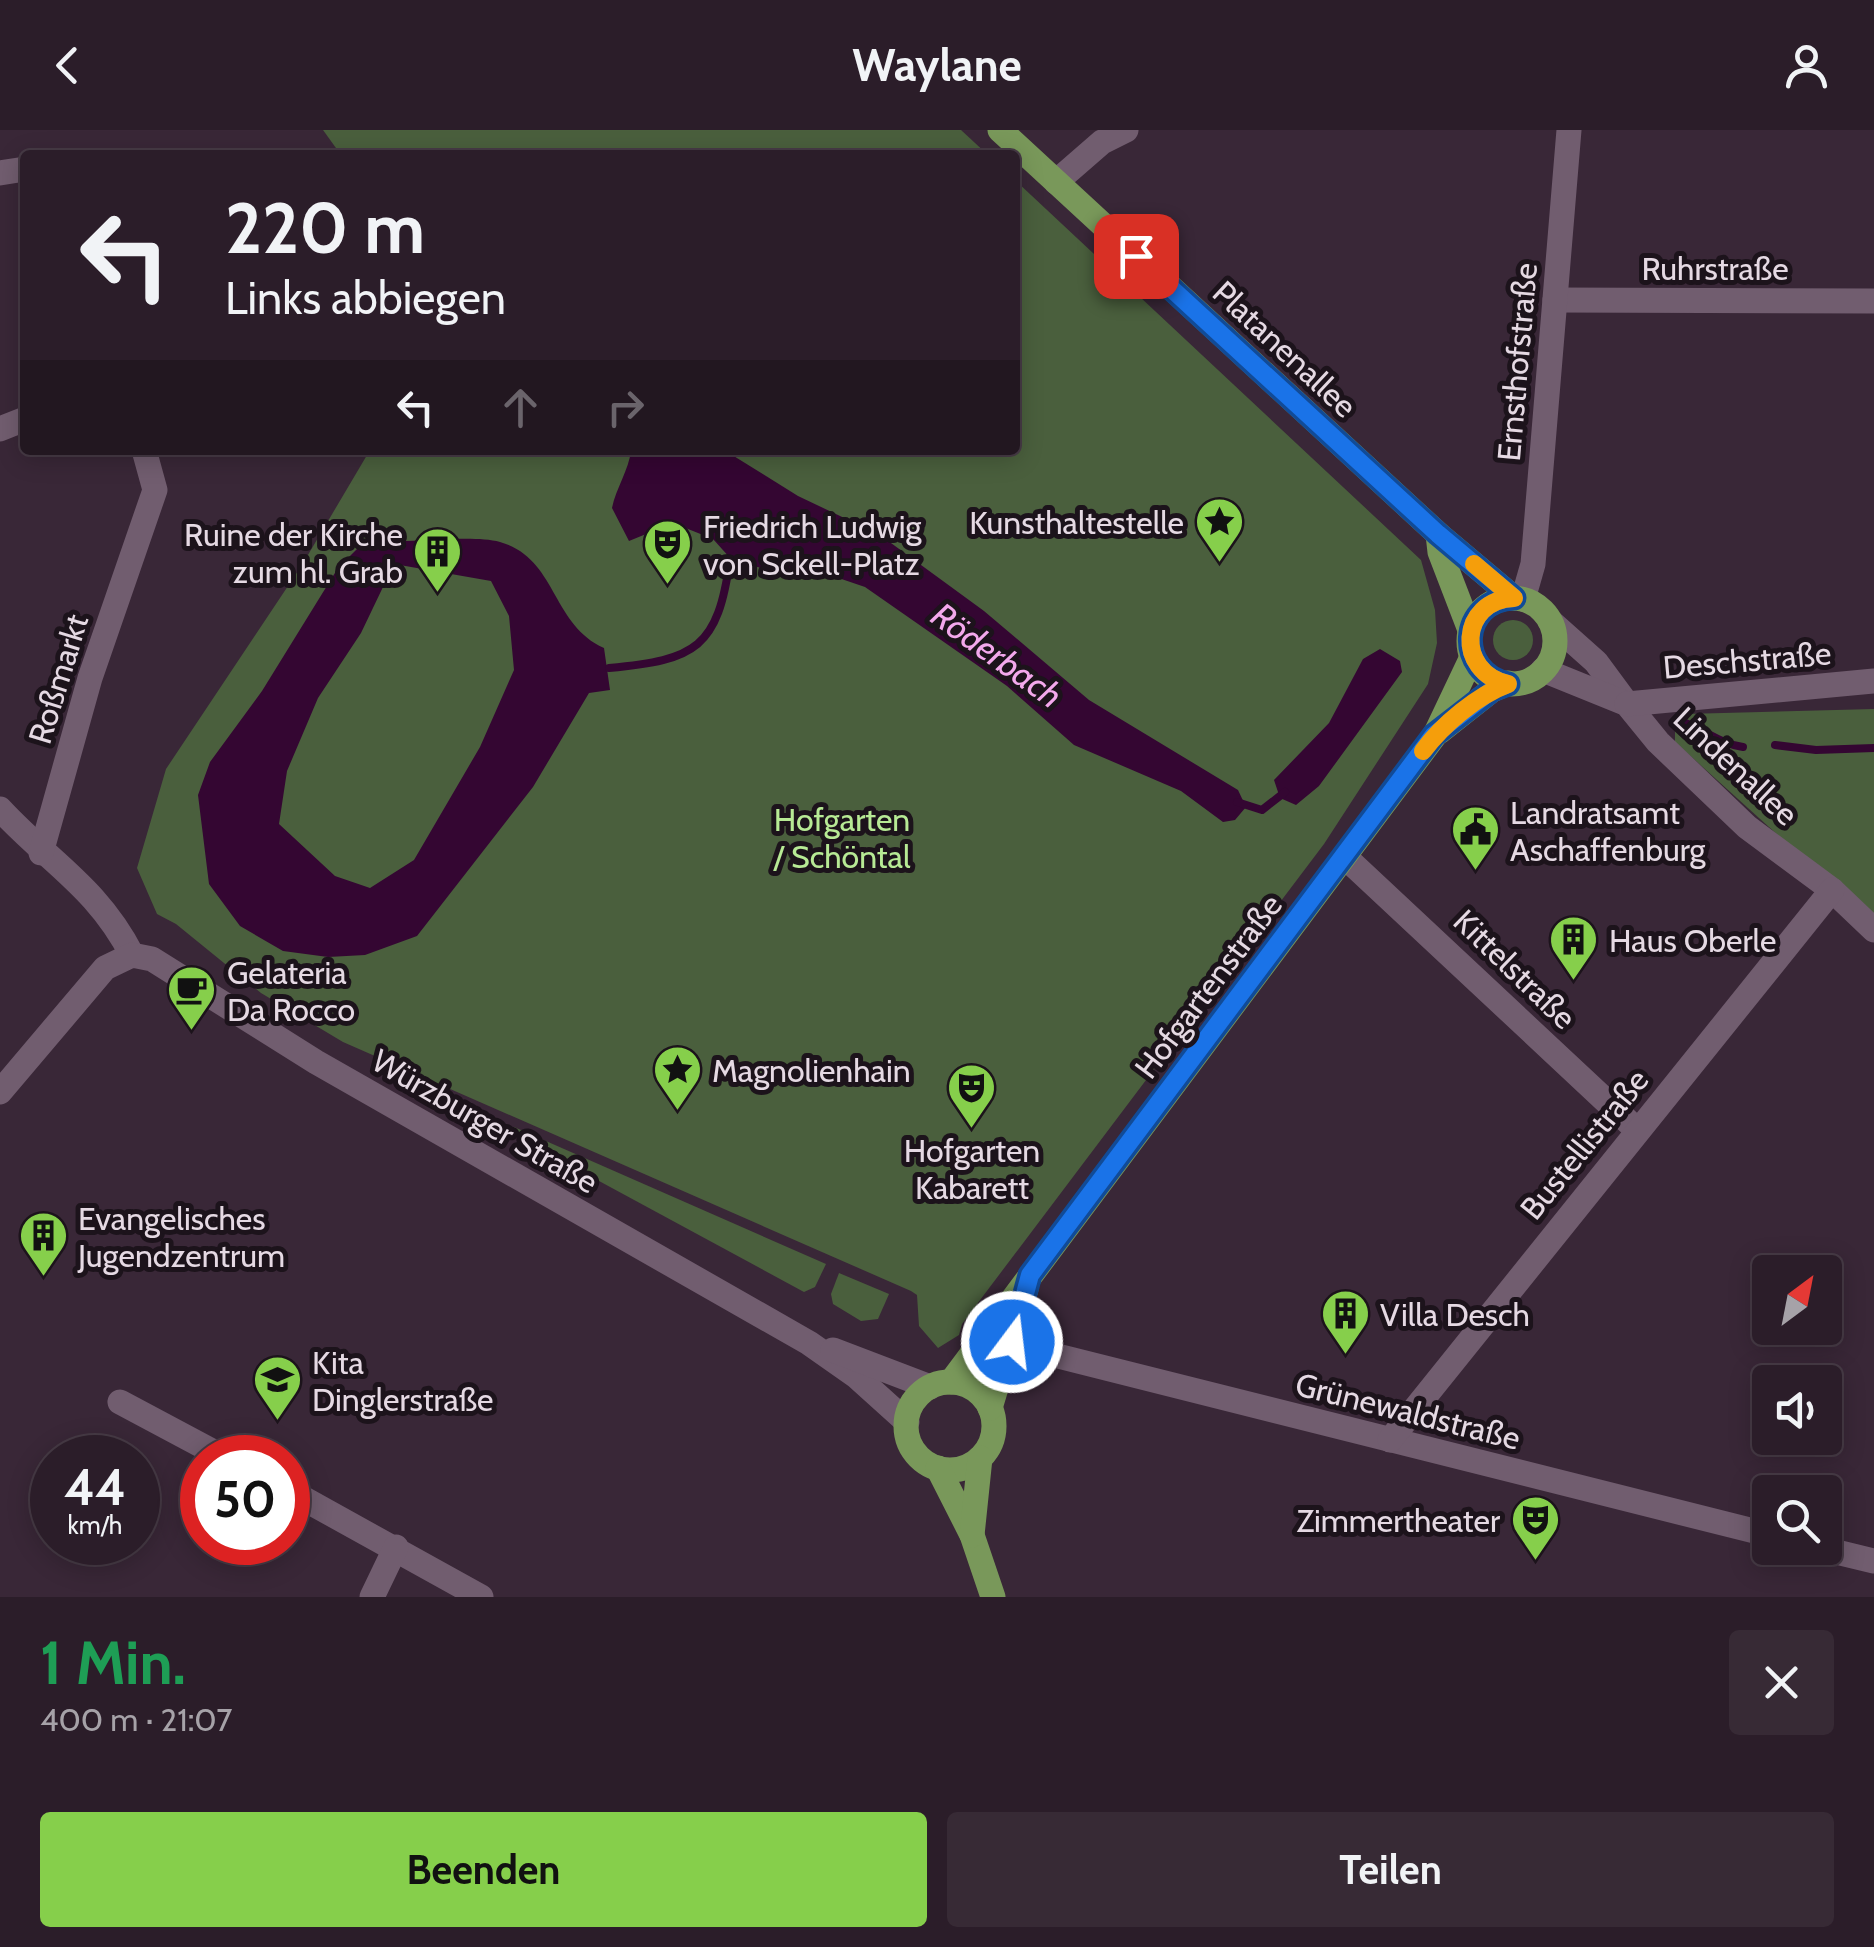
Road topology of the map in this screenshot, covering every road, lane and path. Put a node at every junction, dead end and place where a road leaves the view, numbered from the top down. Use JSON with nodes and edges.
{"nodes":[{"id":1,"x":1000,"y":130,"type":"edge"},
{"id":2,"x":1126,"y":130,"type":"edge"},
{"id":3,"x":1569,"y":130,"type":"edge"},
{"id":4,"x":1056,"y":182,"type":"junction"},
{"id":5,"x":1555,"y":300,"type":"junction"},
{"id":6,"x":1874,"y":301,"type":"edge"},
{"id":7,"x":145,"y":455,"type":"edge"},
{"id":8,"x":1438,"y":534,"type":"junction"},
{"id":9,"x":1519,"y":598,"type":"junction"},
{"id":10,"x":1550,"y":621,"type":"junction"},
{"id":11,"x":1470,"y":630,"type":"junction"},
{"id":12,"x":1472,"y":657,"type":"junction"},
{"id":13,"x":1544,"y":670,"type":"junction"},
{"id":14,"x":1874,"y":681,"type":"edge"},
{"id":15,"x":1508,"y":684,"type":"junction"},
{"id":16,"x":1627,"y":704,"type":"junction"},
{"id":17,"x":1434,"y":735,"type":"junction"},
{"id":18,"x":0,"y":809,"type":"edge"},
{"id":19,"x":41,"y":853,"type":"junction"},
{"id":20,"x":1346,"y":858,"type":"junction"},
{"id":21,"x":1832,"y":890,"type":"junction"},
{"id":22,"x":1874,"y":930,"type":"edge"},
{"id":23,"x":132,"y":954,"type":"junction"},
{"id":24,"x":0,"y":1092,"type":"edge"},
{"id":25,"x":1637,"y":1130,"type":"junction"},
{"id":26,"x":1030,"y":1275,"type":"junction"},
{"id":27,"x":809,"y":1343,"type":"junction"},
{"id":28,"x":1030,"y":1348,"type":"dead end"},
{"id":29,"x":940,"y":1385,"type":"junction"},
{"id":30,"x":120,"y":1402,"type":"dead end"},
{"id":31,"x":990,"y":1408,"type":"junction"},
{"id":32,"x":906,"y":1422,"type":"junction"},
{"id":33,"x":182,"y":1435,"type":"edge"},
{"id":34,"x":1390,"y":1440,"type":"junction"},
{"id":35,"x":980,"y":1458,"type":"junction"},
{"id":36,"x":938,"y":1468,"type":"junction"},
{"id":37,"x":310,"y":1502,"type":"edge"},
{"id":38,"x":1752,"y":1530,"type":"edge"},
{"id":39,"x":972,"y":1535,"type":"junction"},
{"id":40,"x":396,"y":1548,"type":"junction"},
{"id":41,"x":1842,"y":1553,"type":"edge"},
{"id":42,"x":1874,"y":1561,"type":"edge"},
{"id":43,"x":372,"y":1597,"type":"edge"},
{"id":44,"x":482,"y":1597,"type":"edge"},
{"id":45,"x":993,"y":1597,"type":"edge"}],
"edges":[{"from":1,"to":4,"type":"main road","name":"Platanenallee"},
{"from":2,"to":4,"type":"street"},
{"from":3,"to":5,"type":"street","name":"Ernsthofstraße"},
{"from":4,"to":8,"type":"main road","name":"Platanenallee"},
{"from":5,"to":6,"type":"street","name":"Ruhrstraße"},
{"from":5,"to":9,"type":"street","name":"Ernsthofstraße"},
{"from":7,"to":19,"type":"street","name":"Roßmarkt"},
{"from":8,"to":9,"type":"main road","name":"Platanenallee"},
{"from":8,"to":11,"type":"main road"},
{"from":9,"to":10,"type":"main road"},
{"from":9,"to":11,"type":"main road"},
{"from":10,"to":13,"type":"main road"},
{"from":10,"to":16,"type":"street"},
{"from":11,"to":12,"type":"main road"},
{"from":12,"to":15,"type":"main road"},
{"from":12,"to":17,"type":"main road","name":"Hofgartenstraße"},
{"from":13,"to":15,"type":"main road"},
{"from":13,"to":16,"type":"street","name":"Lindenallee"},
{"from":14,"to":16,"type":"street","name":"Deschstraße"},
{"from":15,"to":17,"type":"main road","name":"Hofgartenstraße"},
{"from":16,"to":21,"type":"street","name":"Lindenallee"},
{"from":17,"to":20,"type":"main road","name":"Hofgartenstraße"},
{"from":18,"to":19,"type":"street"},
{"from":19,"to":23,"type":"street"},
{"from":20,"to":25,"type":"street","name":"Kittelstraße"},
{"from":20,"to":26,"type":"main road","name":"Hofgartenstraße"},
{"from":21,"to":22,"type":"street","name":"Lindenallee"},
{"from":21,"to":25,"type":"street","name":"Bustellistraße"},
{"from":23,"to":24,"type":"street"},
{"from":23,"to":27,"type":"street","name":"Würzburger Straße"},
{"from":25,"to":34,"type":"street","name":"Bustellistraße"},
{"from":26,"to":29,"type":"main road","name":"Hofgartenstraße"},
{"from":26,"to":31,"type":"main road","name":"Hofgartenstraße"},
{"from":27,"to":29,"type":"street","name":"Würzburger Straße"},
{"from":27,"to":32,"type":"street","name":"Würzburger Straße"},
{"from":28,"to":34,"type":"street","name":"Grünewaldstraße"},
{"from":29,"to":31,"type":"main road"},
{"from":29,"to":32,"type":"main road"},
{"from":30,"to":33,"type":"street"},
{"from":31,"to":35,"type":"main road"},
{"from":32,"to":36,"type":"main road"},
{"from":34,"to":38,"type":"street","name":"Grünewaldstraße"},
{"from":35,"to":36,"type":"main road"},
{"from":35,"to":39,"type":"main road"},
{"from":36,"to":39,"type":"main road"},
{"from":37,"to":40,"type":"street"},
{"from":39,"to":45,"type":"main road"},
{"from":40,"to":43,"type":"street"},
{"from":40,"to":44,"type":"street"},
{"from":41,"to":42,"type":"street"}]}
